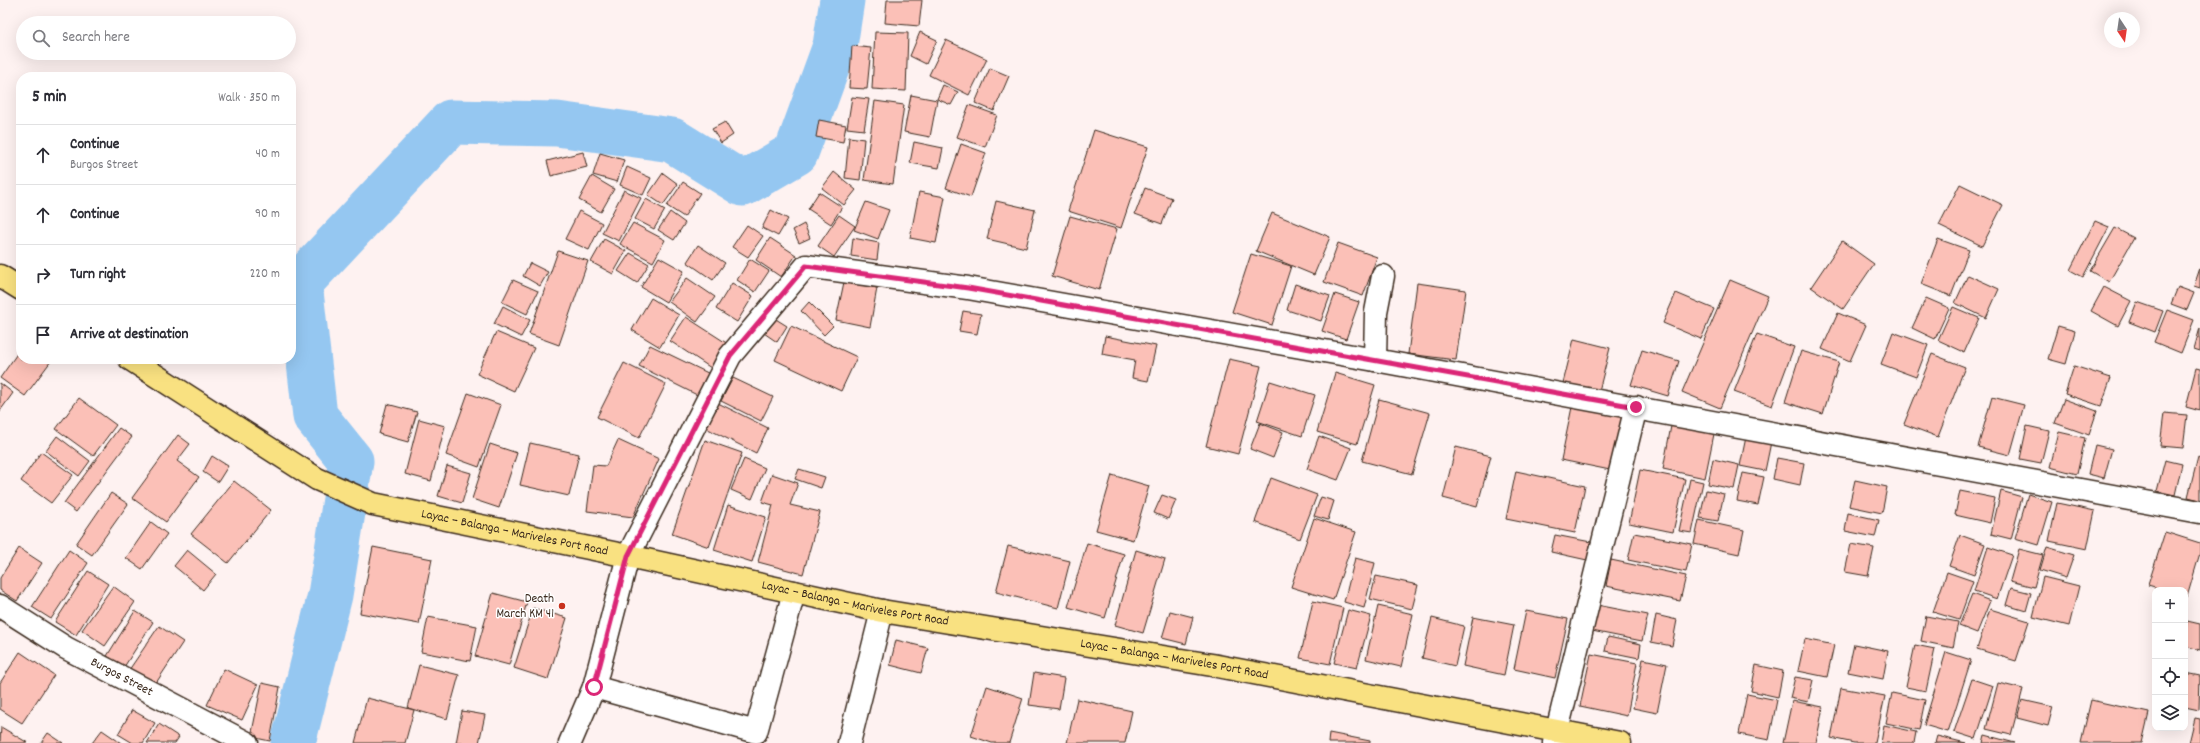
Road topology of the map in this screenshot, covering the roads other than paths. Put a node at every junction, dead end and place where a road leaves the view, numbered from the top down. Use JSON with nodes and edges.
{"nodes":[{"id":1,"x":0,"y":276,"type":"edge"},
{"id":2,"x":1383,"y":276,"type":"dead end"},
{"id":3,"x":16,"y":286,"type":"edge"},
{"id":4,"x":1376,"y":360,"type":"junction"},
{"id":5,"x":138,"y":364,"type":"edge"},
{"id":6,"x":1636,"y":407,"type":"junction"},
{"id":7,"x":2200,"y":512,"type":"edge"},
{"id":8,"x":628,"y":556,"type":"junction"},
{"id":9,"x":794,"y":592,"type":"junction"},
{"id":10,"x":0,"y":606,"type":"edge"},
{"id":11,"x":882,"y":611,"type":"junction"},
{"id":12,"x":594,"y":687,"type":"junction"},
{"id":13,"x":1556,"y":737,"type":"edge"},
{"id":14,"x":247,"y":743,"type":"edge"},
{"id":15,"x":570,"y":743,"type":"edge"},
{"id":16,"x":849,"y":743,"type":"edge"},
{"id":17,"x":1620,"y":743,"type":"edge"}],
"edges":[{"from":1,"to":3,"type":"main road"},
{"from":2,"to":4,"type":"street"},
{"from":4,"to":6,"type":"street"},
{"from":4,"to":8,"type":"street"},
{"from":5,"to":8,"type":"main road","name":"Layac – Balanga – Mariveles Port Road"},
{"from":6,"to":7,"type":"street"},
{"from":6,"to":13,"type":"street"},
{"from":8,"to":9,"type":"main road","name":"Layac – Balanga – Mariveles Port Road"},
{"from":8,"to":12,"type":"street"},
{"from":9,"to":11,"type":"main road","name":"Layac – Balanga – Mariveles Port Road"},
{"from":9,"to":12,"type":"street"},
{"from":10,"to":14,"type":"street","name":"Burgos Street"},
{"from":11,"to":13,"type":"main road","name":"Layac – Balanga – Mariveles Port Road"},
{"from":11,"to":16,"type":"street"},
{"from":12,"to":15,"type":"street"},
{"from":13,"to":17,"type":"main road","name":"Layac – Balanga – Mariveles Port Road"}]}
